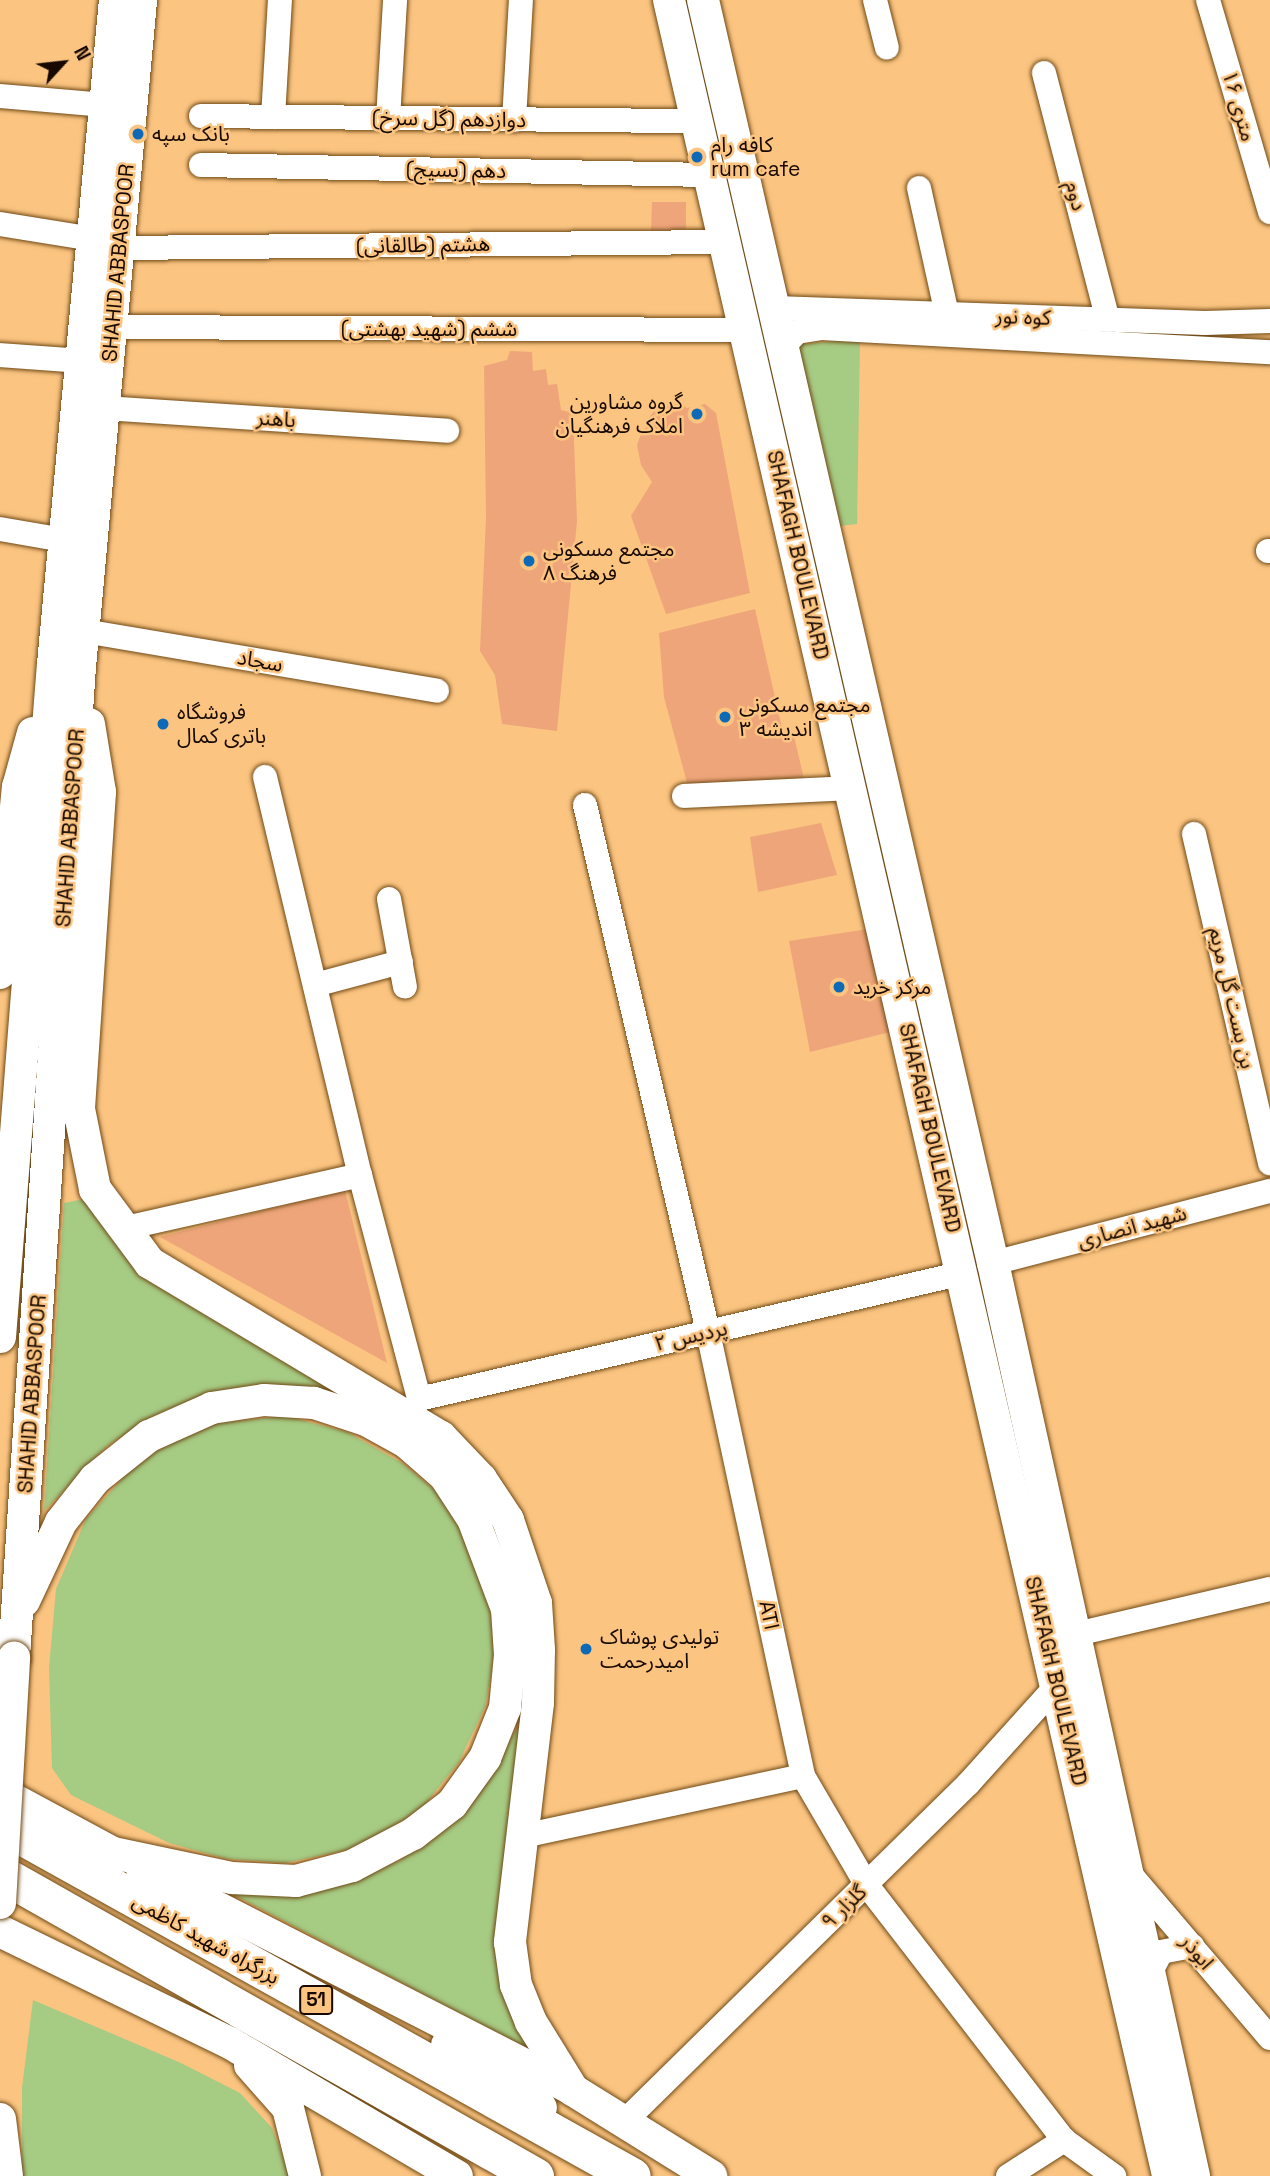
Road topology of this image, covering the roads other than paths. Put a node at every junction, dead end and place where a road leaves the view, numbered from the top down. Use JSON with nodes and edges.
{"nodes":[{"id":1,"x":115,"y":0,"type":"edge"},
{"id":2,"x":141,"y":0,"type":"edge"},
{"id":3,"x":280,"y":0,"type":"edge"},
{"id":4,"x":395,"y":0,"type":"edge"},
{"id":5,"x":521,"y":0,"type":"edge"},
{"id":6,"x":703,"y":0,"type":"edge"},
{"id":7,"x":875,"y":0,"type":"edge"},
{"id":8,"x":1208,"y":0,"type":"edge"},
{"id":9,"x":677,"y":2,"type":"edge"},
{"id":10,"x":887,"y":48,"type":"dead end"},
{"id":11,"x":1044,"y":73,"type":"dead end"},
{"id":12,"x":0,"y":96,"type":"edge"},
{"id":13,"x":106,"y":106,"type":"junction"},
{"id":14,"x":201,"y":116,"type":"dead end"},
{"id":15,"x":273,"y":117,"type":"junction"},
{"id":16,"x":388,"y":119,"type":"junction"},
{"id":17,"x":514,"y":120,"type":"junction"},
{"id":18,"x":697,"y":121,"type":"junction"},
{"id":19,"x":201,"y":165,"type":"dead end"},
{"id":20,"x":710,"y":175,"type":"junction"},
{"id":21,"x":919,"y":188,"type":"dead end"},
{"id":22,"x":1270,"y":212,"type":"edge"},
{"id":23,"x":0,"y":224,"type":"edge"},
{"id":24,"x":726,"y":242,"type":"junction"},
{"id":25,"x":106,"y":244,"type":"junction"},
{"id":26,"x":947,"y":314,"type":"junction"},
{"id":27,"x":1108,"y":320,"type":"junction"},
{"id":28,"x":1270,"y":321,"type":"edge"},
{"id":29,"x":791,"y":323,"type":"junction"},
{"id":30,"x":112,"y":327,"type":"junction"},
{"id":31,"x":747,"y":330,"type":"junction"},
{"id":32,"x":1270,"y":352,"type":"edge"},
{"id":33,"x":0,"y":355,"type":"edge"},
{"id":34,"x":81,"y":361,"type":"junction"},
{"id":35,"x":105,"y":408,"type":"junction"},
{"id":36,"x":447,"y":431,"type":"dead end"},
{"id":37,"x":0,"y":529,"type":"edge"},
{"id":38,"x":65,"y":540,"type":"junction"},
{"id":39,"x":84,"y":631,"type":"junction"},
{"id":40,"x":66,"y":665,"type":"junction"},
{"id":41,"x":437,"y":691,"type":"dead end"},
{"id":42,"x":265,"y":777,"type":"dead end"},
{"id":43,"x":851,"y":788,"type":"junction"},
{"id":44,"x":684,"y":796,"type":"dead end"},
{"id":45,"x":585,"y":806,"type":"dead end"},
{"id":46,"x":1194,"y":834,"type":"dead end"},
{"id":47,"x":389,"y":900,"type":"dead end"},
{"id":48,"x":401,"y":962,"type":"junction"},
{"id":49,"x":0,"y":973,"type":"edge"},
{"id":50,"x":315,"y":985,"type":"junction"},
{"id":51,"x":405,"y":986,"type":"dead end"},
{"id":52,"x":1270,"y":1163,"type":"edge"},
{"id":53,"x":360,"y":1175,"type":"junction"},
{"id":54,"x":1270,"y":1191,"type":"edge"},
{"id":55,"x":121,"y":1229,"type":"junction"},
{"id":56,"x":993,"y":1263,"type":"junction"},
{"id":57,"x":963,"y":1273,"type":"junction"},
{"id":58,"x":708,"y":1332,"type":"junction"},
{"id":59,"x":0,"y":1338,"type":"edge"},
{"id":60,"x":1270,"y":1589,"type":"edge"},
{"id":61,"x":17,"y":1618,"type":"junction"},
{"id":62,"x":1072,"y":1635,"type":"junction"},
{"id":63,"x":1057,"y":1685,"type":"junction"},
{"id":64,"x":803,"y":1776,"type":"junction"},
{"id":65,"x":0,"y":1792,"type":"edge"},
{"id":66,"x":0,"y":1824,"type":"edge"},
{"id":67,"x":523,"y":1836,"type":"junction"},
{"id":68,"x":113,"y":1853,"type":"junction"},
{"id":69,"x":1124,"y":1866,"type":"junction"},
{"id":70,"x":0,"y":1873,"type":"edge"},
{"id":71,"x":866,"y":1885,"type":"junction"},
{"id":72,"x":0,"y":1903,"type":"edge"},
{"id":73,"x":0,"y":1931,"type":"edge"},
{"id":74,"x":1192,"y":1946,"type":"junction"},
{"id":75,"x":342,"y":1974,"type":"junction"},
{"id":76,"x":1149,"y":1975,"type":"junction"},
{"id":77,"x":1270,"y":2038,"type":"edge"},
{"id":78,"x":230,"y":2043,"type":"junction"},
{"id":79,"x":573,"y":2090,"type":"junction"},
{"id":80,"x":0,"y":2119,"type":"edge"},
{"id":81,"x":624,"y":2122,"type":"junction"},
{"id":82,"x":1065,"y":2140,"type":"junction"},
{"id":83,"x":7,"y":2176,"type":"edge"},
{"id":84,"x":304,"y":2176,"type":"edge"},
{"id":85,"x":457,"y":2176,"type":"edge"},
{"id":86,"x":535,"y":2176,"type":"edge"},
{"id":87,"x":632,"y":2176,"type":"edge"},
{"id":88,"x":640,"y":2176,"type":"edge"},
{"id":89,"x":711,"y":2176,"type":"edge"},
{"id":90,"x":1008,"y":2176,"type":"edge"},
{"id":91,"x":1114,"y":2176,"type":"edge"},
{"id":92,"x":1168,"y":2176,"type":"edge"},
{"id":93,"x":1194,"y":2176,"type":"edge"}],
"edges":[{"from":1,"to":13,"type":"main road","name":"SHAHID ABBASPOOR"},
{"from":2,"to":25,"type":"main road","name":"SHAHID ABBASPOOR"},
{"from":3,"to":15,"type":"street"},
{"from":4,"to":16,"type":"street"},
{"from":5,"to":17,"type":"street"},
{"from":6,"to":29,"type":"main road","name":"SHAFAGH BOULEVARD"},
{"from":7,"to":10,"type":"street"},
{"from":8,"to":22,"type":"street","name":"۱۶ متری"},
{"from":9,"to":18,"type":"main road","name":"SHAFAGH BOULEVARD"},
{"from":11,"to":27,"type":"street","name":"دوم"},
{"from":12,"to":13,"type":"street"},
{"from":13,"to":25,"type":"main road","name":"SHAHID ABBASPOOR"},
{"from":14,"to":15,"type":"street","name":"دوازدهم (گل سرخ)"},
{"from":15,"to":16,"type":"street","name":"دوازدهم (گل سرخ)"},
{"from":16,"to":17,"type":"street","name":"دوازدهم (گل سرخ)"},
{"from":17,"to":18,"type":"street","name":"دوازدهم (گل سرخ)"},
{"from":18,"to":20,"type":"main road","name":"SHAFAGH BOULEVARD"},
{"from":19,"to":20,"type":"street","name":"دهم (بسیج)"},
{"from":20,"to":24,"type":"main road","name":"SHAFAGH BOULEVARD"},
{"from":21,"to":26,"type":"street"},
{"from":23,"to":25,"type":"street","name":"هشتم (طالقانی)"},
{"from":24,"to":25,"type":"street","name":"هشتم (طالقانی)"},
{"from":24,"to":31,"type":"main road","name":"SHAFAGH BOULEVARD"},
{"from":25,"to":30,"type":"main road","name":"SHAHID ABBASPOOR"},
{"from":25,"to":34,"type":"main road","name":"SHAHID ABBASPOOR"},
{"from":26,"to":27,"type":"street","name":"کوه نور"},
{"from":26,"to":29,"type":"street","name":"کوه نور"},
{"from":27,"to":28,"type":"street","name":"کوه نور"},
{"from":29,"to":32,"type":"street","name":"کوه نور"},
{"from":29,"to":56,"type":"main road","name":"SHAFAGH BOULEVARD"},
{"from":30,"to":31,"type":"street","name":"ششم (شهید بهشتی)"},
{"from":30,"to":35,"type":"main road","name":"SHAHID ABBASPOOR"},
{"from":31,"to":43,"type":"main road","name":"SHAFAGH BOULEVARD"},
{"from":33,"to":34,"type":"street"},
{"from":34,"to":38,"type":"main road","name":"SHAHID ABBASPOOR"},
{"from":35,"to":36,"type":"street","name":"باهنر"},
{"from":35,"to":39,"type":"main road","name":"SHAHID ABBASPOOR"},
{"from":37,"to":38,"type":"street"},
{"from":38,"to":40,"type":"main road","name":"SHAHID ABBASPOOR"},
{"from":39,"to":40,"type":"main road","name":"SHAHID ABBASPOOR"},
{"from":39,"to":41,"type":"street","name":"سجاد"},
{"from":40,"to":49,"type":"main road"},
{"from":40,"to":55,"type":"main road"},
{"from":40,"to":59,"type":"main road","name":"SHAHID ABBASPOOR"},
{"from":40,"to":61,"type":"main road","name":"SHAHID ABBASPOOR"},
{"from":42,"to":50,"type":"street"},
{"from":43,"to":44,"type":"street"},
{"from":43,"to":57,"type":"main road","name":"SHAFAGH BOULEVARD"},
{"from":45,"to":58,"type":"street","name":"ATI"},
{"from":46,"to":52,"type":"street","name":"بن بست گل مریم"},
{"from":47,"to":48,"type":"street"},
{"from":48,"to":50,"type":"street"},
{"from":48,"to":51,"type":"street"},
{"from":50,"to":53,"type":"street"},
{"from":53,"to":55,"type":"street"},
{"from":53,"to":58,"type":"street","name":"پردیس ۲"},
{"from":54,"to":56,"type":"street","name":"شهید انصاری"},
{"from":55,"to":67,"type":"main road"},
{"from":56,"to":62,"type":"main road","name":"SHAFAGH BOULEVARD"},
{"from":57,"to":58,"type":"street","name":"پردیس ۲"},
{"from":57,"to":63,"type":"main road","name":"SHAFAGH BOULEVARD"},
{"from":58,"to":64,"type":"street","name":"ATI"},
{"from":60,"to":62,"type":"street"},
{"from":61,"to":68,"type":"main road"},
{"from":61,"to":72,"type":"main road","name":"SHAHID ABBASPOOR","bridge":true},
{"from":62,"to":69,"type":"main road","name":"SHAFAGH BOULEVARD"},
{"from":63,"to":71,"type":"street","name":"گلزار ۹"},
{"from":63,"to":92,"type":"main road","name":"SHAFAGH BOULEVARD"},
{"from":64,"to":67,"type":"street"},
{"from":64,"to":71,"type":"street","name":"ATI"},
{"from":65,"to":68,"type":"main road","name":"بزرگراه شهید کاظمی"},
{"from":66,"to":87,"type":"highway","name":"بزرگراه شهید کاظمی","number":"51"},
{"from":67,"to":79,"type":"main road"},
{"from":68,"to":75,"type":"main road","name":"بزرگراه شهید کاظمی"},
{"from":69,"to":74,"type":"street","name":"ابوذر"},
{"from":69,"to":76,"type":"main road","name":"SHAFAGH BOULEVARD"},
{"from":70,"to":86,"type":"highway","name":"بزرگراه شهید کاظمی","number":"51"},
{"from":71,"to":81,"type":"street","name":"گلزار ۹"},
{"from":71,"to":82,"type":"street","name":"ATI"},
{"from":73,"to":78,"type":"main road"},
{"from":74,"to":76,"type":"street"},
{"from":74,"to":77,"type":"street","name":"ابوذر"},
{"from":75,"to":79,"type":"main road","name":"بزرگراه شهید کاظمی"},
{"from":75,"to":88,"type":"main road"},
{"from":76,"to":93,"type":"main road","name":"SHAFAGH BOULEVARD"},
{"from":78,"to":84,"type":"main road"},
{"from":78,"to":85,"type":"main road"},
{"from":79,"to":81,"type":"main road","name":"بزرگراه شهید کاظمی"},
{"from":80,"to":83,"type":"main road"},
{"from":81,"to":89,"type":"main road","name":"بزرگراه شهید کاظمی"},
{"from":82,"to":90,"type":"street"},
{"from":82,"to":91,"type":"street","name":"ATI"}]}
